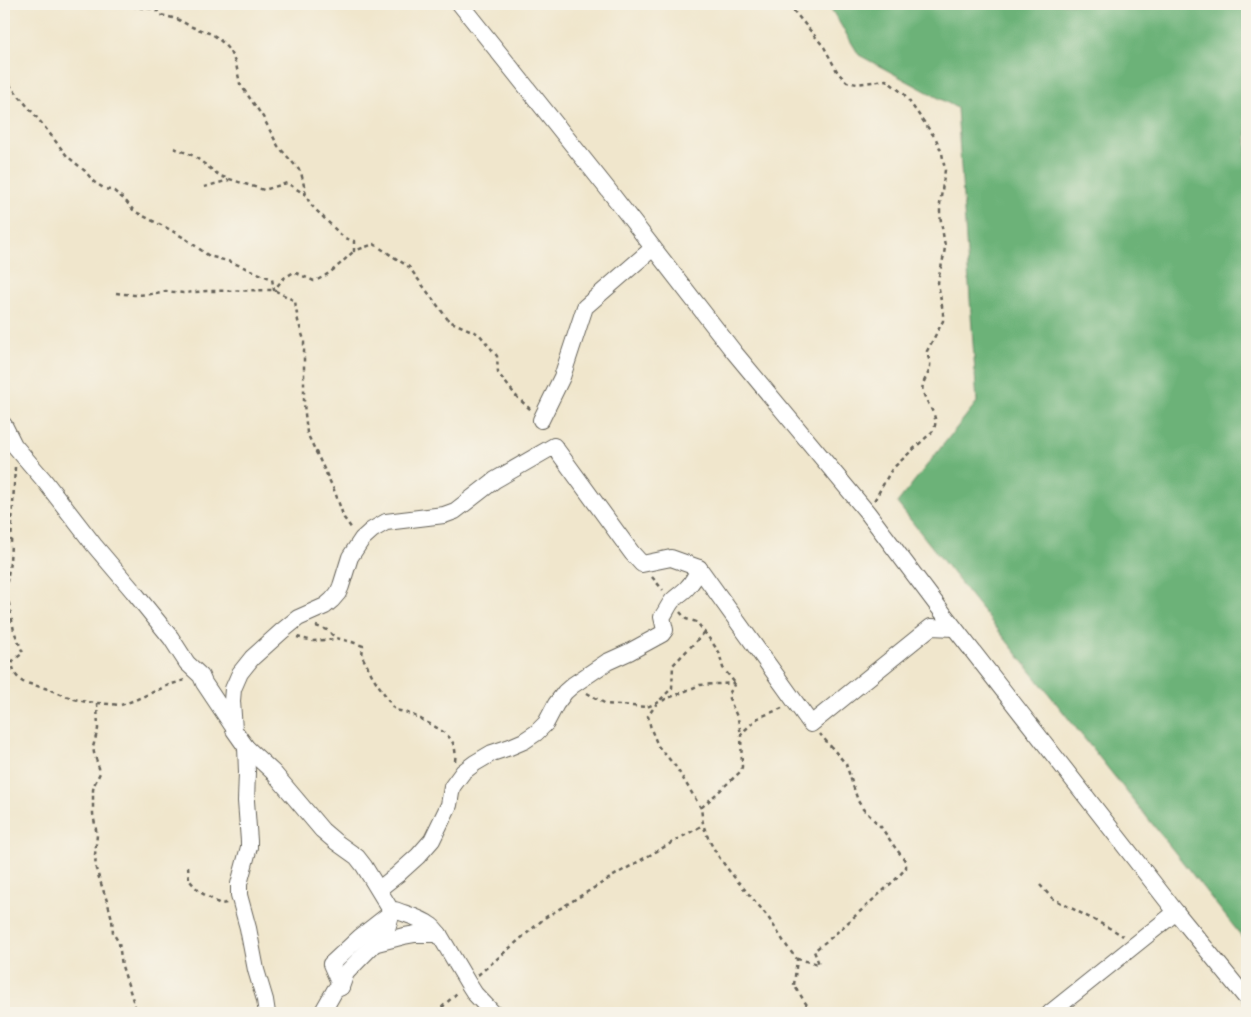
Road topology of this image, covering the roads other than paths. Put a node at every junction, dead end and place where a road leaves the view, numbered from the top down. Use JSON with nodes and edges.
{"nodes":[{"id":1,"x":460,"y":4,"type":"edge"},
{"id":2,"x":653,"y":248,"type":"junction"},
{"id":3,"x":542,"y":420,"type":"road end"},
{"id":4,"x":4,"y":425,"type":"edge"},
{"id":5,"x":699,"y":568,"type":"junction"},
{"id":6,"x":954,"y":628,"type":"junction"},
{"id":7,"x":234,"y":727,"type":"junction"},
{"id":8,"x":246,"y":747,"type":"junction"},
{"id":9,"x":379,"y":889,"type":"junction"},
{"id":10,"x":392,"y":912,"type":"junction"},
{"id":11,"x":1176,"y":912,"type":"junction"},
{"id":12,"x":439,"y":934,"type":"junction"},
{"id":13,"x":377,"y":943,"type":"junction"},
{"id":14,"x":341,"y":987,"type":"junction"},
{"id":15,"x":1247,"y":999,"type":"edge"},
{"id":16,"x":267,"y":1013,"type":"edge"},
{"id":17,"x":322,"y":1013,"type":"edge"},
{"id":18,"x":493,"y":1013,"type":"edge"},
{"id":19,"x":1050,"y":1013,"type":"edge"}],
"edges":[{"from":1,"to":2,"type":"street"},
{"from":2,"to":3,"type":"street"},
{"from":2,"to":6,"type":"street"},
{"from":4,"to":7,"type":"street"},
{"from":5,"to":6,"type":"street"},
{"from":5,"to":7,"type":"street"},
{"from":5,"to":9,"type":"street"},
{"from":6,"to":11,"type":"street"},
{"from":7,"to":8,"type":"street"},
{"from":8,"to":9,"type":"street"},
{"from":8,"to":16,"type":"street"},
{"from":9,"to":10,"type":"street"},
{"from":10,"to":12,"type":"street"},
{"from":10,"to":13,"type":"street"},
{"from":10,"to":14,"type":"street"},
{"from":11,"to":15,"type":"street"},
{"from":11,"to":19,"type":"street"},
{"from":12,"to":13,"type":"street"},
{"from":12,"to":18,"type":"street"},
{"from":13,"to":14,"type":"street"},
{"from":14,"to":17,"type":"street"}]}
